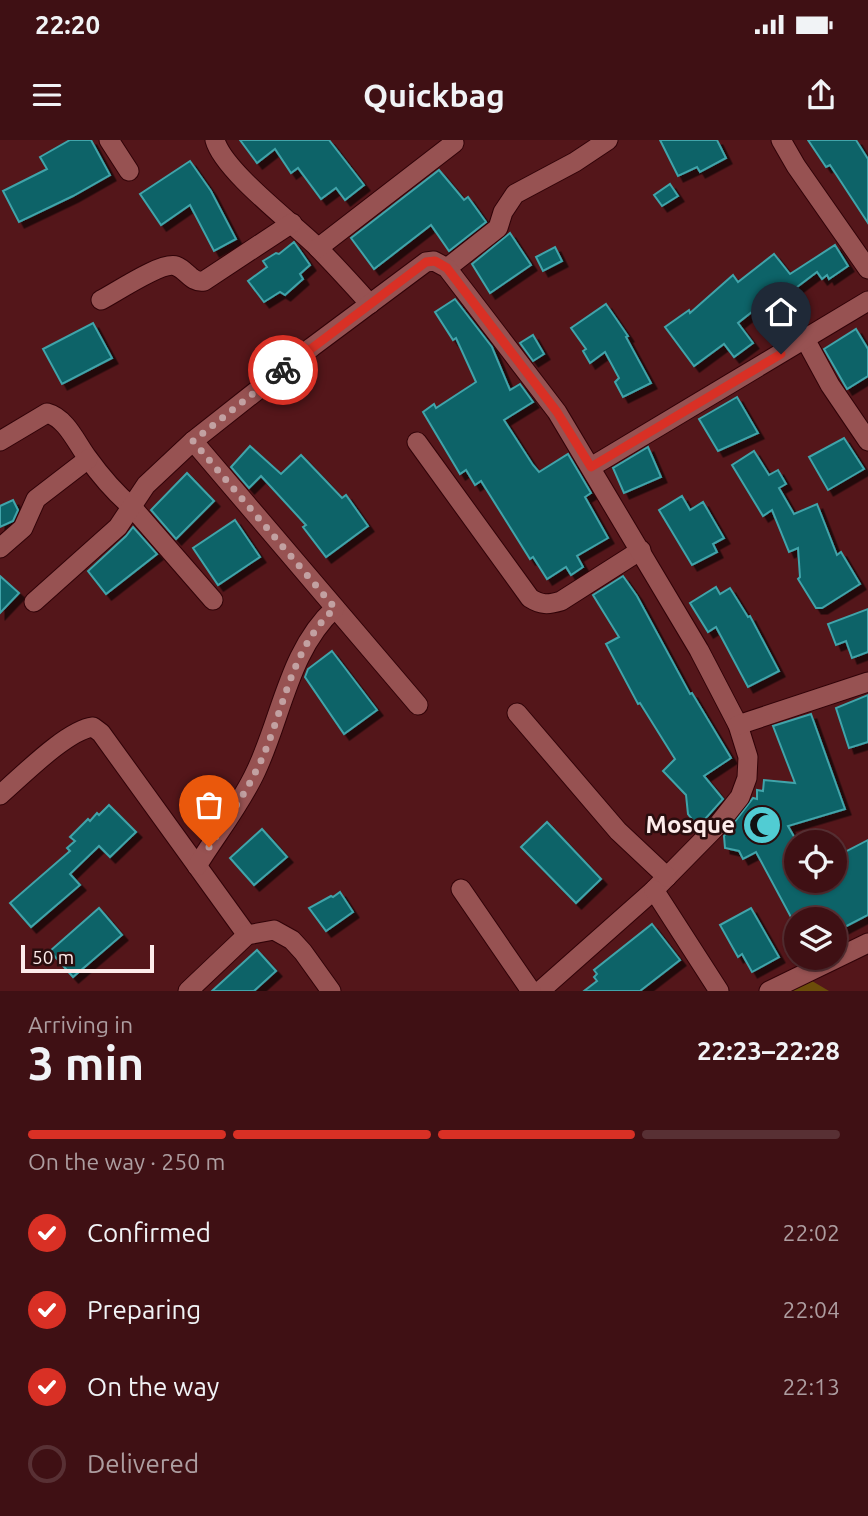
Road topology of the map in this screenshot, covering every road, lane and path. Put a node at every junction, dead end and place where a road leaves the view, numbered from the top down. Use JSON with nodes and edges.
{"nodes":[{"id":1,"x":109,"y":140,"type":"edge"},
{"id":2,"x":215,"y":140,"type":"edge"},
{"id":3,"x":608,"y":140,"type":"edge"},
{"id":4,"x":781,"y":140,"type":"edge"},
{"id":5,"x":454,"y":142,"type":"dead end"},
{"id":6,"x":129,"y":171,"type":"dead end"},
{"id":7,"x":292,"y":223,"type":"junction"},
{"id":8,"x":318,"y":248,"type":"junction"},
{"id":9,"x":447,"y":268,"type":"junction"},
{"id":10,"x":868,"y":269,"type":"edge"},
{"id":11,"x":101,"y":300,"type":"dead end"},
{"id":12,"x":868,"y":301,"type":"edge"},
{"id":13,"x":370,"y":304,"type":"junction"},
{"id":14,"x":805,"y":339,"type":"junction"},
{"id":15,"x":868,"y":440,"type":"edge"},
{"id":16,"x":0,"y":441,"type":"edge"},
{"id":17,"x":193,"y":441,"type":"junction"},
{"id":18,"x":416,"y":442,"type":"dead end"},
{"id":19,"x":88,"y":458,"type":"junction"},
{"id":20,"x":591,"y":467,"type":"junction"},
{"id":21,"x":132,"y":507,"type":"junction"},
{"id":22,"x":0,"y":548,"type":"edge"},
{"id":23,"x":641,"y":550,"type":"junction"},
{"id":24,"x":214,"y":600,"type":"dead end"},
{"id":25,"x":34,"y":602,"type":"dead end"},
{"id":26,"x":335,"y":608,"type":"junction"},
{"id":27,"x":868,"y":682,"type":"edge"},
{"id":28,"x":418,"y":705,"type":"dead end"},
{"id":29,"x":517,"y":713,"type":"dead end"},
{"id":30,"x":738,"y":725,"type":"junction"},
{"id":31,"x":0,"y":795,"type":"edge"},
{"id":32,"x":197,"y":866,"type":"junction"},
{"id":33,"x":661,"y":884,"type":"junction"},
{"id":34,"x":461,"y":889,"type":"dead end"},
{"id":35,"x":247,"y":935,"type":"junction"},
{"id":36,"x":868,"y":943,"type":"edge"},
{"id":37,"x":188,"y":991,"type":"edge"},
{"id":38,"x":331,"y":991,"type":"edge"},
{"id":39,"x":530,"y":991,"type":"edge"},
{"id":40,"x":540,"y":991,"type":"edge"},
{"id":41,"x":719,"y":991,"type":"edge"},
{"id":42,"x":769,"y":991,"type":"edge"}],
"edges":[{"from":1,"to":6,"type":"street"},
{"from":2,"to":7,"type":"street"},
{"from":3,"to":9,"type":"street"},
{"from":4,"to":10,"type":"street"},
{"from":5,"to":8,"type":"street"},
{"from":7,"to":8,"type":"street"},
{"from":7,"to":11,"type":"street"},
{"from":8,"to":13,"type":"street"},
{"from":9,"to":13,"type":"street"},
{"from":9,"to":20,"type":"street"},
{"from":12,"to":14,"type":"street"},
{"from":13,"to":17,"type":"street"},
{"from":14,"to":15,"type":"street"},
{"from":14,"to":20,"type":"street"},
{"from":16,"to":19,"type":"street"},
{"from":17,"to":21,"type":"street"},
{"from":17,"to":26,"type":"street"},
{"from":18,"to":23,"type":"street"},
{"from":19,"to":21,"type":"street"},
{"from":19,"to":22,"type":"street"},
{"from":20,"to":23,"type":"street"},
{"from":21,"to":24,"type":"street"},
{"from":21,"to":25,"type":"street"},
{"from":23,"to":30,"type":"street"},
{"from":26,"to":28,"type":"street"},
{"from":26,"to":32,"type":"street"},
{"from":27,"to":30,"type":"street"},
{"from":29,"to":33,"type":"street"},
{"from":30,"to":33,"type":"street"},
{"from":31,"to":32,"type":"street"},
{"from":32,"to":35,"type":"street"},
{"from":33,"to":40,"type":"street"},
{"from":33,"to":41,"type":"street"},
{"from":34,"to":39,"type":"street"},
{"from":35,"to":37,"type":"street"},
{"from":35,"to":38,"type":"street"},
{"from":36,"to":42,"type":"street"}]}
